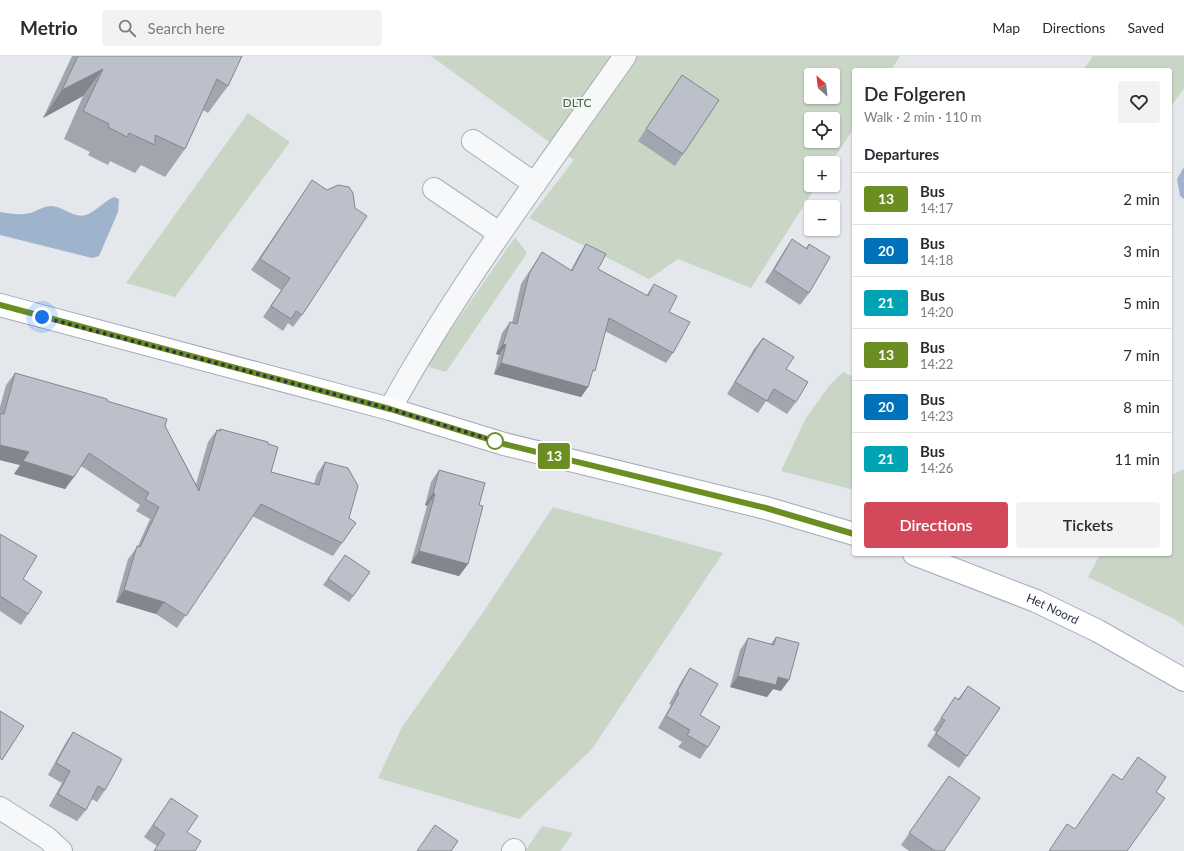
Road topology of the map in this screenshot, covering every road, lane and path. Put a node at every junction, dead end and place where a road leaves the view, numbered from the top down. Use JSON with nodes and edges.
{"nodes":[{"id":1,"x":625,"y":56,"type":"edge"},
{"id":2,"x":473,"y":141,"type":"dead end"},
{"id":3,"x":535,"y":184,"type":"junction"},
{"id":4,"x":434,"y":189,"type":"dead end"},
{"id":5,"x":499,"y":233,"type":"junction"},
{"id":6,"x":0,"y":305,"type":"edge"},
{"id":7,"x":390,"y":409,"type":"junction"},
{"id":8,"x":852,"y":533,"type":"edge"},
{"id":9,"x":919,"y":556,"type":"edge"},
{"id":10,"x":1184,"y":680,"type":"edge"},
{"id":11,"x":0,"y":808,"type":"edge"},
{"id":12,"x":61,"y":851,"type":"edge"}],
"edges":[{"from":1,"to":3,"type":"street"},
{"from":2,"to":3,"type":"street"},
{"from":3,"to":5,"type":"street"},
{"from":4,"to":5,"type":"street"},
{"from":5,"to":7,"type":"street"},
{"from":6,"to":7,"type":"main road"},
{"from":7,"to":8,"type":"main road"},
{"from":9,"to":10,"type":"main road","name":"Het Noord"},
{"from":11,"to":12,"type":"street"}]}
